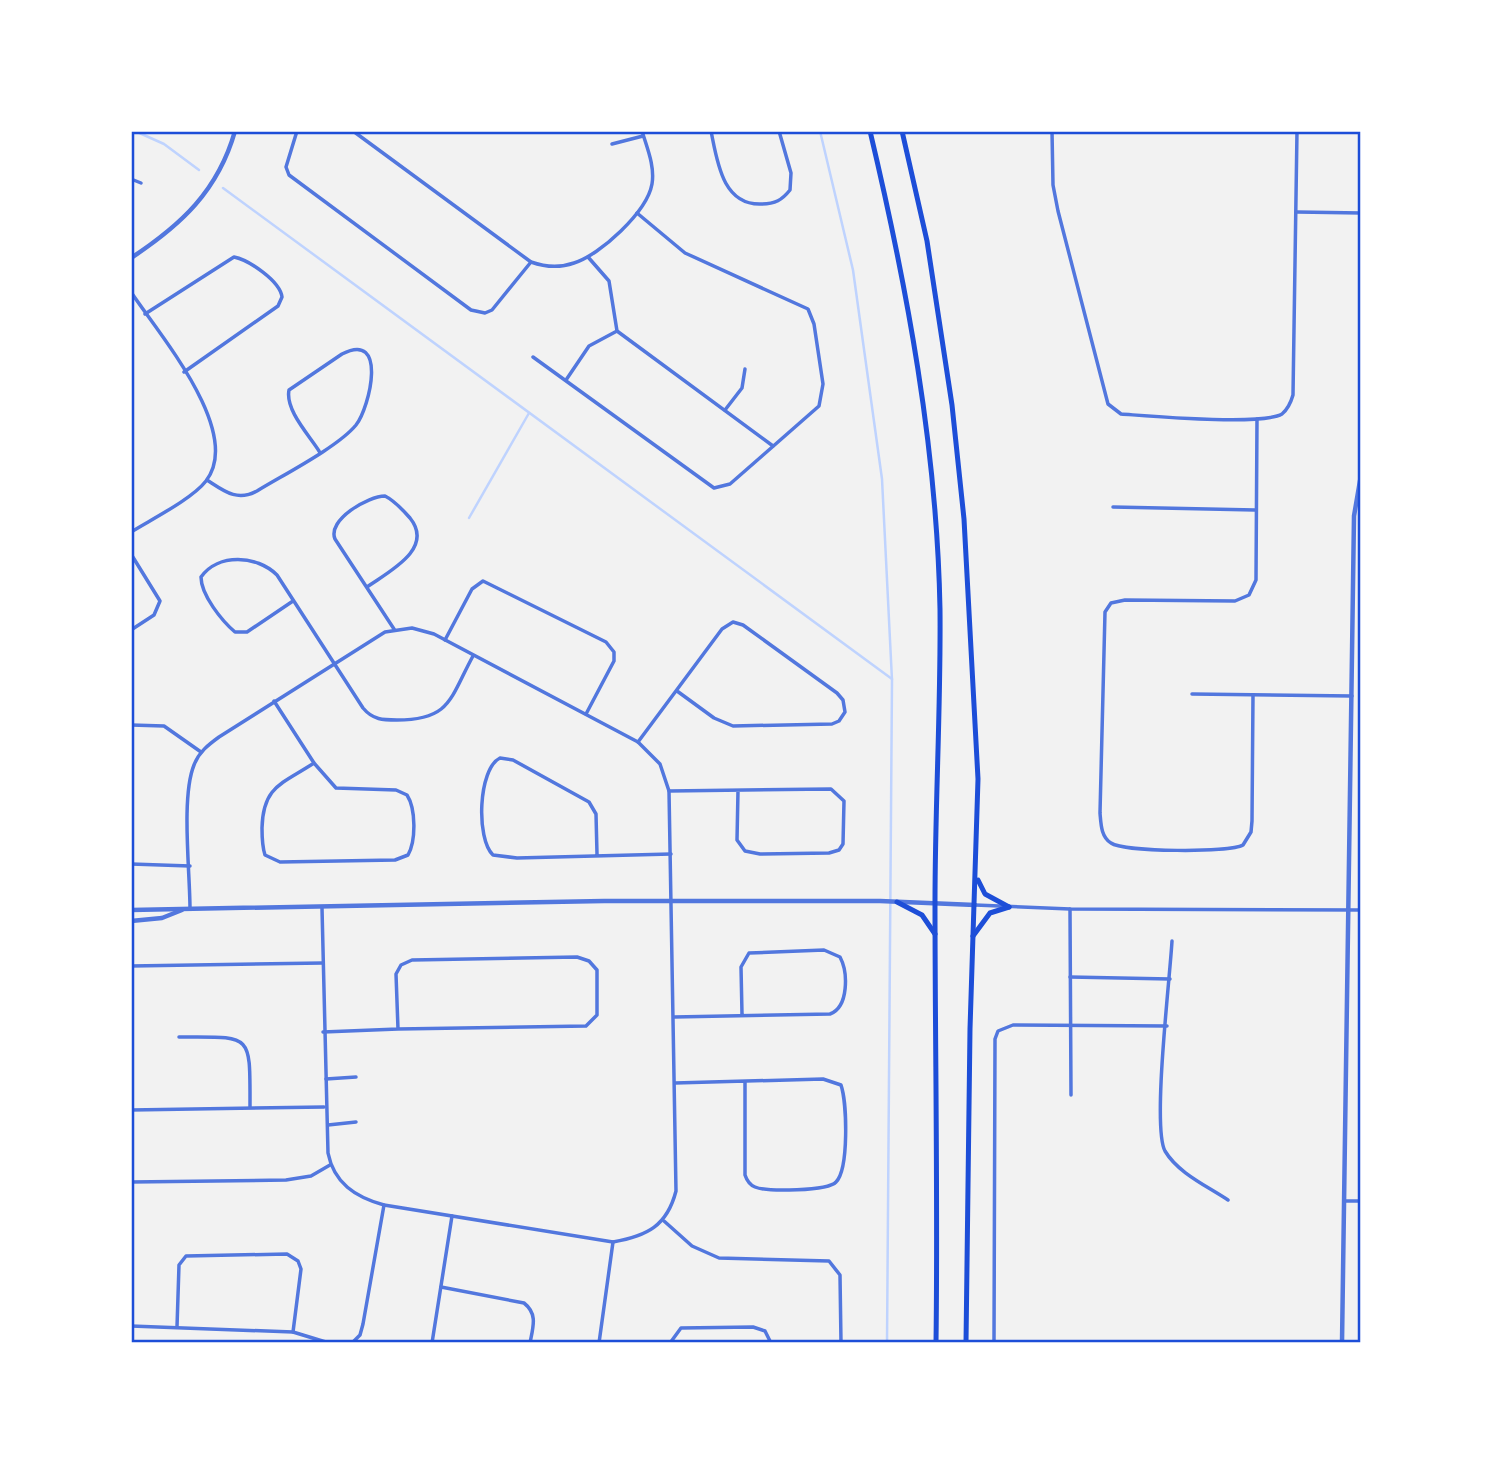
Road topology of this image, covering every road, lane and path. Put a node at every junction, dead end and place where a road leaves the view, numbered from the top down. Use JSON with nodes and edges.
{"nodes":[{"id":1,"x":235,"y":131,"type":"edge"},
{"id":2,"x":297,"y":131,"type":"edge"},
{"id":3,"x":353,"y":131,"type":"edge"},
{"id":4,"x":711,"y":131,"type":"edge"},
{"id":5,"x":779,"y":131,"type":"edge"},
{"id":6,"x":870,"y":131,"type":"edge"},
{"id":7,"x":902,"y":131,"type":"edge"},
{"id":8,"x":1052,"y":131,"type":"edge"},
{"id":9,"x":1297,"y":131,"type":"edge"},
{"id":10,"x":643,"y":134,"type":"edge"},
{"id":11,"x":612,"y":144,"type":"dead end"},
{"id":12,"x":131,"y":179,"type":"edge"},
{"id":13,"x":141,"y":183,"type":"dead end"},
{"id":14,"x":1297,"y":212,"type":"junction"},
{"id":15,"x":637,"y":213,"type":"junction"},
{"id":16,"x":1361,"y":214,"type":"edge"},
{"id":17,"x":588,"y":257,"type":"junction"},
{"id":18,"x":131,"y":258,"type":"edge"},
{"id":19,"x":531,"y":262,"type":"junction"},
{"id":20,"x":131,"y":292,"type":"edge"},
{"id":21,"x":145,"y":314,"type":"junction"},
{"id":22,"x":617,"y":331,"type":"junction"},
{"id":23,"x":533,"y":357,"type":"dead end"},
{"id":24,"x":745,"y":369,"type":"dead end"},
{"id":25,"x":184,"y":372,"type":"junction"},
{"id":26,"x":566,"y":380,"type":"junction"},
{"id":27,"x":726,"y":411,"type":"junction"},
{"id":28,"x":1257,"y":419,"type":"junction"},
{"id":29,"x":773,"y":446,"type":"junction"},
{"id":30,"x":319,"y":451,"type":"junction"},
{"id":31,"x":1361,"y":475,"type":"edge"},
{"id":32,"x":207,"y":480,"type":"junction"},
{"id":33,"x":1113,"y":507,"type":"dead end"},
{"id":34,"x":1255,"y":510,"type":"junction"},
{"id":35,"x":131,"y":532,"type":"edge"},
{"id":36,"x":131,"y":554,"type":"edge"},
{"id":37,"x":367,"y":587,"type":"junction"},
{"id":38,"x":293,"y":601,"type":"junction"},
{"id":39,"x":1358,"y":613,"type":"edge"},
{"id":40,"x":394,"y":629,"type":"junction"},
{"id":41,"x":131,"y":630,"type":"edge"},
{"id":42,"x":445,"y":640,"type":"junction"},
{"id":43,"x":472,"y":656,"type":"junction"},
{"id":44,"x":334,"y":664,"type":"junction"},
{"id":45,"x":677,"y":691,"type":"junction"},
{"id":46,"x":1192,"y":694,"type":"dead end"},
{"id":47,"x":1253,"y":695,"type":"junction"},
{"id":48,"x":1352,"y":696,"type":"junction"},
{"id":49,"x":274,"y":701,"type":"junction"},
{"id":50,"x":586,"y":714,"type":"junction"},
{"id":51,"x":131,"y":725,"type":"edge"},
{"id":52,"x":638,"y":742,"type":"junction"},
{"id":53,"x":201,"y":752,"type":"junction"},
{"id":54,"x":314,"y":763,"type":"junction"},
{"id":55,"x":669,"y":791,"type":"junction"},
{"id":56,"x":738,"y":791,"type":"junction"},
{"id":57,"x":597,"y":854,"type":"junction"},
{"id":58,"x":671,"y":854,"type":"junction"},
{"id":59,"x":131,"y":864,"type":"edge"},
{"id":60,"x":190,"y":866,"type":"junction"},
{"id":61,"x":976,"y":873,"type":"junction"},
{"id":62,"x":671,"y":902,"type":"junction"},
{"id":63,"x":897,"y":902,"type":"junction"},
{"id":64,"x":935,"y":904,"type":"junction"},
{"id":65,"x":975,"y":905,"type":"junction"},
{"id":66,"x":1009,"y":907,"type":"junction"},
{"id":67,"x":322,"y":908,"type":"junction"},
{"id":68,"x":131,"y":909,"type":"edge"},
{"id":69,"x":183,"y":909,"type":"junction"},
{"id":70,"x":190,"y":909,"type":"junction"},
{"id":71,"x":1070,"y":909,"type":"junction"},
{"id":72,"x":1348,"y":910,"type":"junction"},
{"id":73,"x":1361,"y":910,"type":"edge"},
{"id":74,"x":131,"y":921,"type":"edge"},
{"id":75,"x":972,"y":937,"type":"junction"},
{"id":76,"x":1172,"y":942,"type":"dead end"},
{"id":77,"x":937,"y":944,"type":"junction"},
{"id":78,"x":323,"y":963,"type":"junction"},
{"id":79,"x":131,"y":966,"type":"edge"},
{"id":80,"x":1070,"y":977,"type":"junction"},
{"id":81,"x":1170,"y":979,"type":"junction"},
{"id":82,"x":742,"y":1014,"type":"junction"},
{"id":83,"x":674,"y":1017,"type":"junction"},
{"id":84,"x":1070,"y":1026,"type":"junction"},
{"id":85,"x":1167,"y":1026,"type":"junction"},
{"id":86,"x":398,"y":1029,"type":"junction"},
{"id":87,"x":323,"y":1032,"type":"junction"},
{"id":88,"x":179,"y":1037,"type":"dead end"},
{"id":89,"x":356,"y":1077,"type":"dead end"},
{"id":90,"x":326,"y":1079,"type":"junction"},
{"id":91,"x":745,"y":1082,"type":"junction"},
{"id":92,"x":675,"y":1083,"type":"junction"},
{"id":93,"x":1071,"y":1095,"type":"dead end"},
{"id":94,"x":250,"y":1107,"type":"junction"},
{"id":95,"x":324,"y":1107,"type":"junction"},
{"id":96,"x":131,"y":1110,"type":"edge"},
{"id":97,"x":356,"y":1122,"type":"dead end"},
{"id":98,"x":328,"y":1125,"type":"junction"},
{"id":99,"x":330,"y":1165,"type":"junction"},
{"id":100,"x":131,"y":1182,"type":"edge"},
{"id":101,"x":1228,"y":1200,"type":"dead end"},
{"id":102,"x":1344,"y":1200,"type":"junction"},
{"id":103,"x":1361,"y":1201,"type":"edge"},
{"id":104,"x":384,"y":1205,"type":"junction"},
{"id":105,"x":452,"y":1216,"type":"junction"},
{"id":106,"x":664,"y":1221,"type":"junction"},
{"id":107,"x":613,"y":1242,"type":"junction"},
{"id":108,"x":441,"y":1287,"type":"junction"},
{"id":109,"x":131,"y":1326,"type":"edge"},
{"id":110,"x":177,"y":1327,"type":"junction"},
{"id":111,"x":293,"y":1332,"type":"junction"},
{"id":112,"x":329,"y":1343,"type":"edge"},
{"id":113,"x":352,"y":1343,"type":"edge"},
{"id":114,"x":432,"y":1343,"type":"edge"},
{"id":115,"x":530,"y":1343,"type":"edge"},
{"id":116,"x":599,"y":1343,"type":"edge"},
{"id":117,"x":670,"y":1343,"type":"edge"},
{"id":118,"x":771,"y":1343,"type":"edge"},
{"id":119,"x":841,"y":1343,"type":"edge"},
{"id":120,"x":936,"y":1343,"type":"edge"},
{"id":121,"x":966,"y":1343,"type":"edge"},
{"id":122,"x":994,"y":1343,"type":"edge"},
{"id":123,"x":1342,"y":1343,"type":"edge"}],
"edges":[{"from":1,"to":18,"type":"street"},
{"from":2,"to":19,"type":"street"},
{"from":3,"to":19,"type":"street"},
{"from":4,"to":5,"type":"street"},
{"from":6,"to":64,"type":"main road"},
{"from":7,"to":61,"type":"main road"},
{"from":8,"to":28,"type":"street"},
{"from":9,"to":14,"type":"street"},
{"from":10,"to":11,"type":"street"},
{"from":10,"to":15,"type":"street"},
{"from":12,"to":13,"type":"street"},
{"from":14,"to":16,"type":"street"},
{"from":14,"to":28,"type":"street"},
{"from":15,"to":17,"type":"street"},
{"from":15,"to":29,"type":"street"},
{"from":17,"to":19,"type":"street"},
{"from":17,"to":22,"type":"street"},
{"from":20,"to":21,"type":"street"},
{"from":21,"to":25,"type":"street"},
{"from":21,"to":25,"type":"street"},
{"from":22,"to":26,"type":"street"},
{"from":22,"to":27,"type":"street"},
{"from":23,"to":26,"type":"street"},
{"from":24,"to":27,"type":"street"},
{"from":25,"to":32,"type":"street"},
{"from":26,"to":29,"type":"street"},
{"from":27,"to":29,"type":"street"},
{"from":28,"to":34,"type":"street"},
{"from":30,"to":30,"type":"street"},
{"from":30,"to":32,"type":"street"},
{"from":31,"to":39,"type":"street"},
{"from":32,"to":35,"type":"street"},
{"from":33,"to":34,"type":"street"},
{"from":34,"to":47,"type":"street"},
{"from":36,"to":41,"type":"street"},
{"from":37,"to":37,"type":"street"},
{"from":37,"to":40,"type":"street"},
{"from":38,"to":38,"type":"street"},
{"from":38,"to":44,"type":"street"},
{"from":39,"to":48,"type":"street"},
{"from":40,"to":42,"type":"street"},
{"from":40,"to":44,"type":"street"},
{"from":42,"to":43,"type":"street"},
{"from":42,"to":50,"type":"street"},
{"from":43,"to":44,"type":"street"},
{"from":43,"to":50,"type":"street"},
{"from":44,"to":49,"type":"street"},
{"from":45,"to":45,"type":"street"},
{"from":45,"to":52,"type":"street"},
{"from":46,"to":47,"type":"street"},
{"from":47,"to":48,"type":"street"},
{"from":48,"to":72,"type":"street"},
{"from":49,"to":53,"type":"street"},
{"from":49,"to":54,"type":"street"},
{"from":50,"to":52,"type":"street"},
{"from":51,"to":53,"type":"street"},
{"from":52,"to":55,"type":"street"},
{"from":53,"to":60,"type":"street"},
{"from":54,"to":54,"type":"street"},
{"from":55,"to":56,"type":"street"},
{"from":55,"to":58,"type":"street"},
{"from":56,"to":56,"type":"street"},
{"from":57,"to":57,"type":"street"},
{"from":57,"to":58,"type":"street"},
{"from":58,"to":62,"type":"street"},
{"from":59,"to":60,"type":"street"},
{"from":60,"to":70,"type":"street"},
{"from":61,"to":65,"type":"main road"},
{"from":61,"to":66,"type":"main road"},
{"from":62,"to":63,"type":"street"},
{"from":62,"to":67,"type":"street"},
{"from":62,"to":83,"type":"street"},
{"from":63,"to":64,"type":"street"},
{"from":63,"to":77,"type":"main road"},
{"from":64,"to":65,"type":"street"},
{"from":64,"to":77,"type":"main road"},
{"from":65,"to":66,"type":"street"},
{"from":65,"to":75,"type":"main road"},
{"from":66,"to":71,"type":"street"},
{"from":66,"to":75,"type":"main road"},
{"from":67,"to":70,"type":"street"},
{"from":67,"to":78,"type":"street"},
{"from":68,"to":69,"type":"street"},
{"from":69,"to":70,"type":"street"},
{"from":69,"to":74,"type":"street"},
{"from":71,"to":72,"type":"street"},
{"from":71,"to":80,"type":"street"},
{"from":72,"to":73,"type":"street"},
{"from":72,"to":102,"type":"street"},
{"from":75,"to":121,"type":"main road"},
{"from":76,"to":81,"type":"street"},
{"from":77,"to":120,"type":"main road"},
{"from":78,"to":79,"type":"street"},
{"from":78,"to":87,"type":"street"},
{"from":80,"to":81,"type":"street"},
{"from":80,"to":84,"type":"street"},
{"from":81,"to":85,"type":"street"},
{"from":82,"to":82,"type":"street"},
{"from":82,"to":83,"type":"street"},
{"from":83,"to":92,"type":"street"},
{"from":84,"to":85,"type":"street"},
{"from":84,"to":93,"type":"street"},
{"from":84,"to":122,"type":"street"},
{"from":85,"to":101,"type":"street"},
{"from":86,"to":86,"type":"street"},
{"from":86,"to":87,"type":"street"},
{"from":87,"to":90,"type":"street"},
{"from":88,"to":94,"type":"street"},
{"from":89,"to":90,"type":"street"},
{"from":90,"to":95,"type":"street"},
{"from":91,"to":91,"type":"street"},
{"from":91,"to":92,"type":"street"},
{"from":92,"to":106,"type":"street"},
{"from":94,"to":95,"type":"street"},
{"from":94,"to":96,"type":"street"},
{"from":95,"to":98,"type":"street"},
{"from":97,"to":98,"type":"street"},
{"from":98,"to":99,"type":"street"},
{"from":99,"to":100,"type":"street"},
{"from":99,"to":104,"type":"street"},
{"from":102,"to":103,"type":"street"},
{"from":102,"to":123,"type":"street"},
{"from":104,"to":105,"type":"street"},
{"from":104,"to":113,"type":"street"},
{"from":105,"to":107,"type":"street"},
{"from":105,"to":108,"type":"street"},
{"from":106,"to":107,"type":"street"},
{"from":106,"to":119,"type":"street"},
{"from":107,"to":116,"type":"street"},
{"from":108,"to":114,"type":"street"},
{"from":108,"to":115,"type":"street"},
{"from":109,"to":110,"type":"street"},
{"from":110,"to":111,"type":"street"},
{"from":110,"to":111,"type":"street"},
{"from":111,"to":112,"type":"street"},
{"from":117,"to":118,"type":"street"}]}
